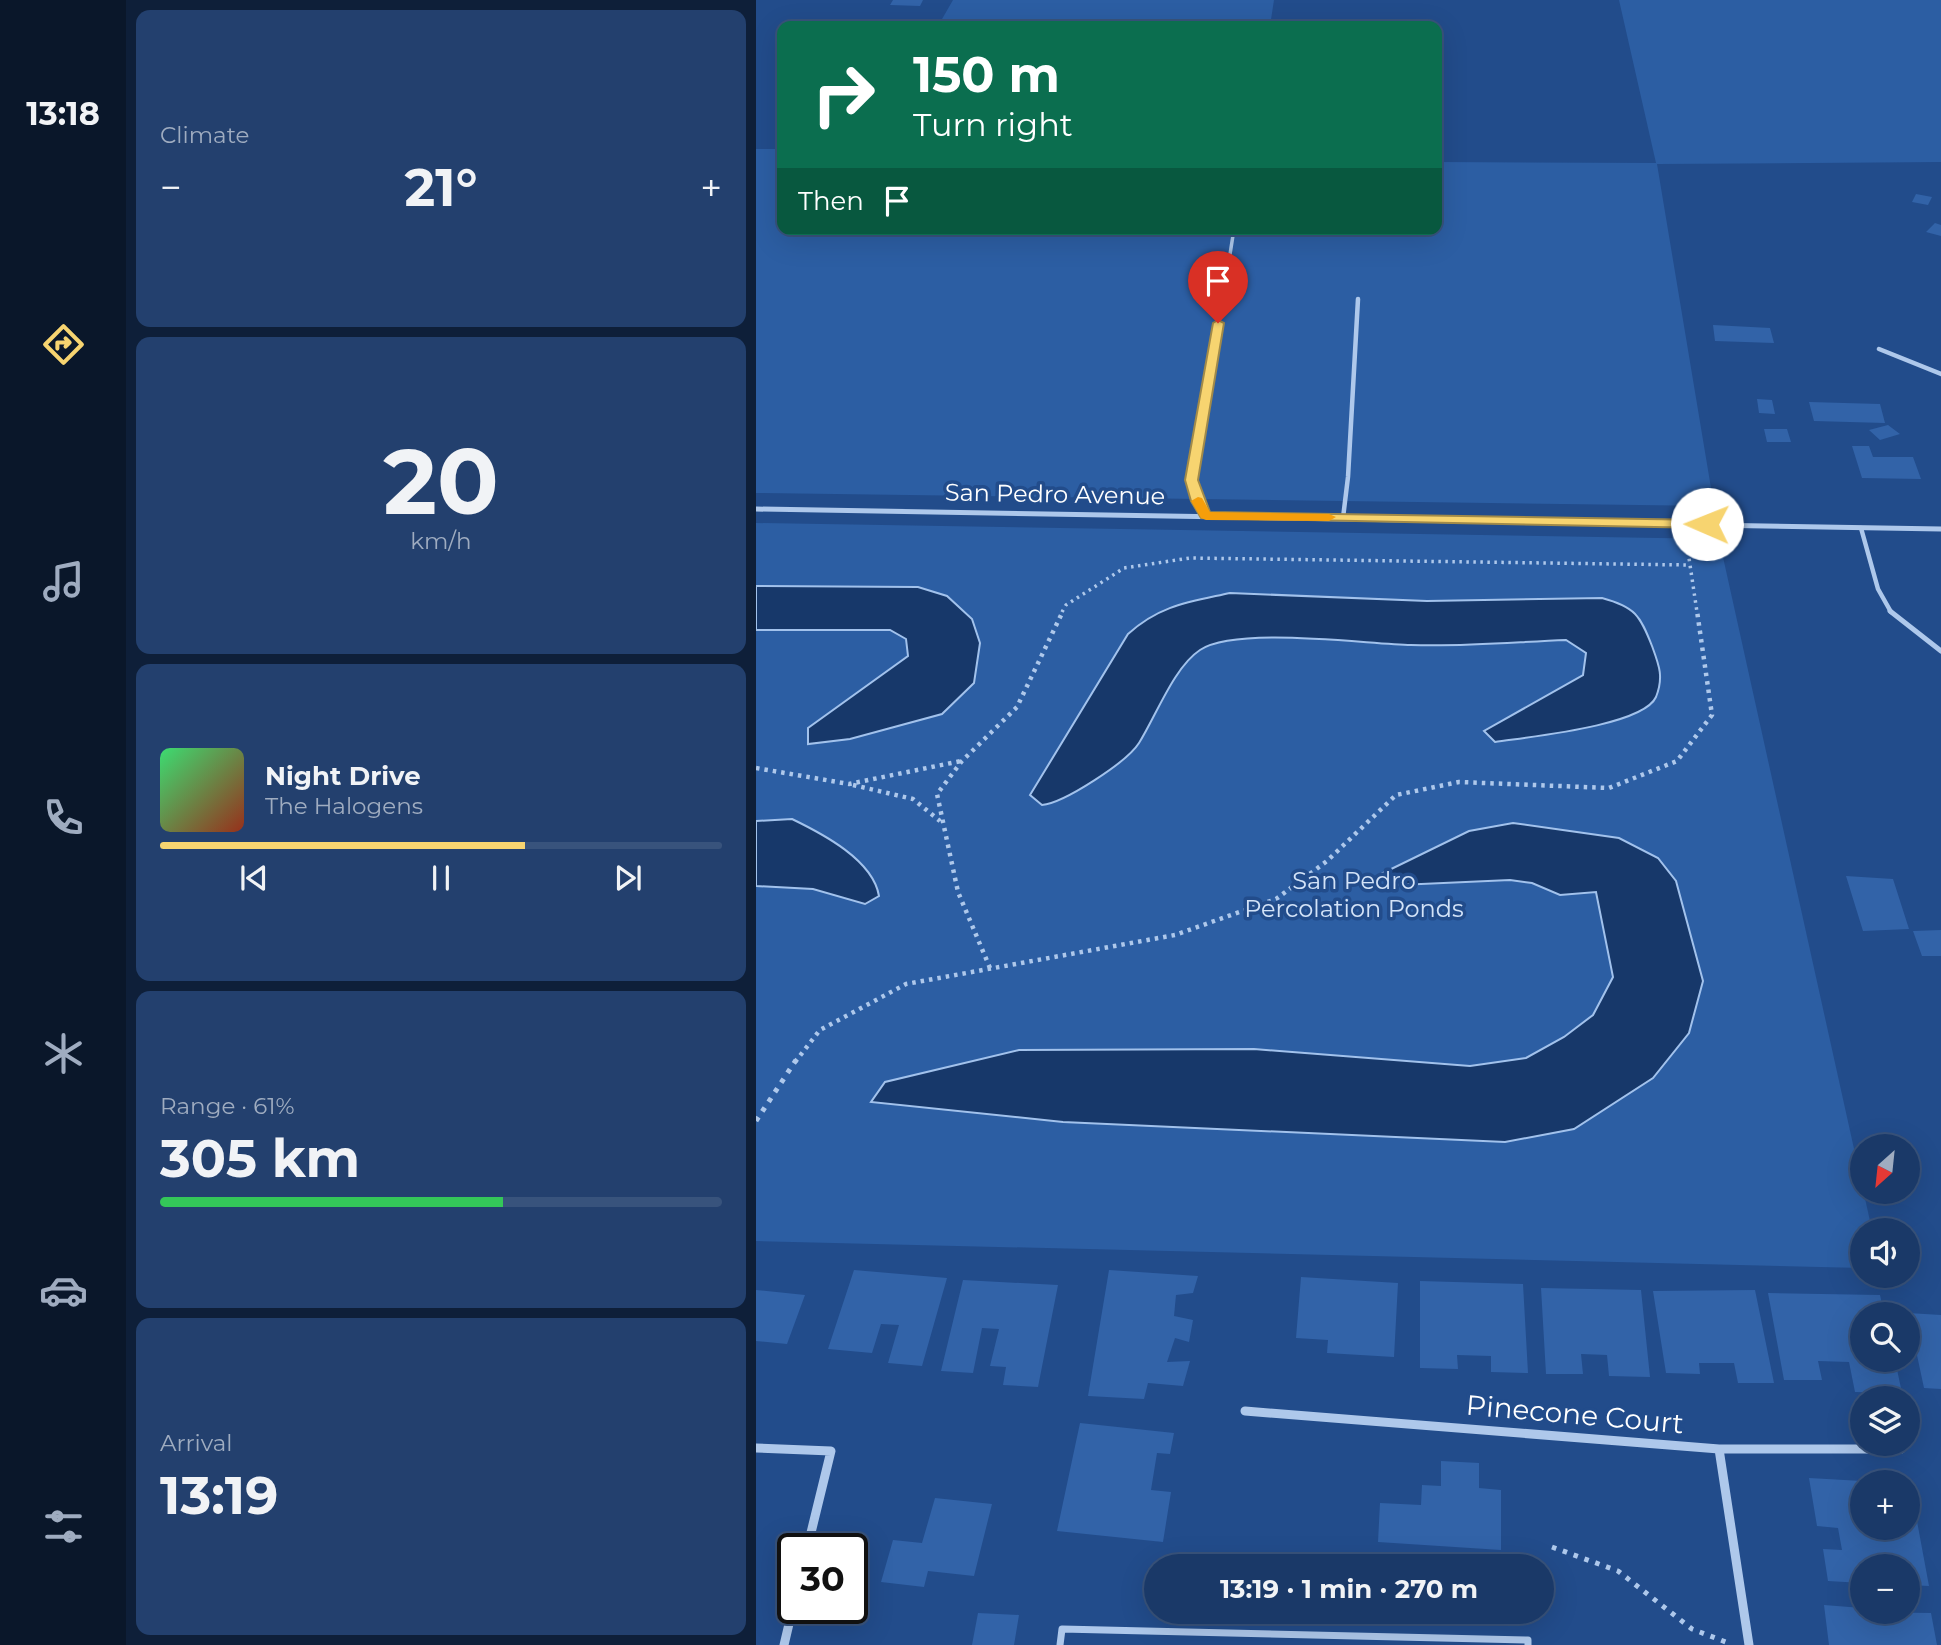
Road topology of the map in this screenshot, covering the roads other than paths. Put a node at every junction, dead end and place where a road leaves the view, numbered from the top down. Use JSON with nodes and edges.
{"nodes":[{"id":1,"x":1233,"y":235,"type":"edge"},
{"id":2,"x":1358,"y":299,"type":"dead end"},
{"id":3,"x":1879,"y":349,"type":"dead end"},
{"id":4,"x":1941,"y":374,"type":"edge"},
{"id":5,"x":756,"y":509,"type":"edge"},
{"id":6,"x":1206,"y":516,"type":"junction"},
{"id":7,"x":1343,"y":518,"type":"junction"},
{"id":8,"x":1861,"y":528,"type":"junction"},
{"id":9,"x":1941,"y":529,"type":"edge"},
{"id":10,"x":1941,"y":651,"type":"edge"},
{"id":11,"x":1245,"y":1411,"type":"dead end"},
{"id":12,"x":756,"y":1448,"type":"edge"},
{"id":13,"x":1719,"y":1449,"type":"junction"},
{"id":14,"x":1850,"y":1449,"type":"edge"},
{"id":15,"x":811,"y":1533,"type":"edge"},
{"id":16,"x":789,"y":1624,"type":"edge"},
{"id":17,"x":783,"y":1645,"type":"edge"},
{"id":18,"x":1059,"y":1645,"type":"edge"},
{"id":19,"x":1528,"y":1645,"type":"edge"},
{"id":20,"x":1749,"y":1645,"type":"edge"}],
"edges":[{"from":1,"to":6,"type":"lane"},
{"from":2,"to":7,"type":"lane"},
{"from":3,"to":4,"type":"lane"},
{"from":5,"to":6,"type":"street","name":"San Pedro Avenue"},
{"from":6,"to":7,"type":"street","name":"San Pedro Avenue"},
{"from":7,"to":8,"type":"street","name":"San Pedro Avenue"},
{"from":8,"to":9,"type":"street","name":"San Pedro Avenue"},
{"from":8,"to":10,"type":"lane"},
{"from":11,"to":13,"type":"street","name":"Pinecone Court"},
{"from":12,"to":15,"type":"street"},
{"from":13,"to":14,"type":"street","name":"Pinecone Court"},
{"from":13,"to":20,"type":"street"},
{"from":16,"to":17,"type":"street"},
{"from":18,"to":19,"type":"lane"}]}
